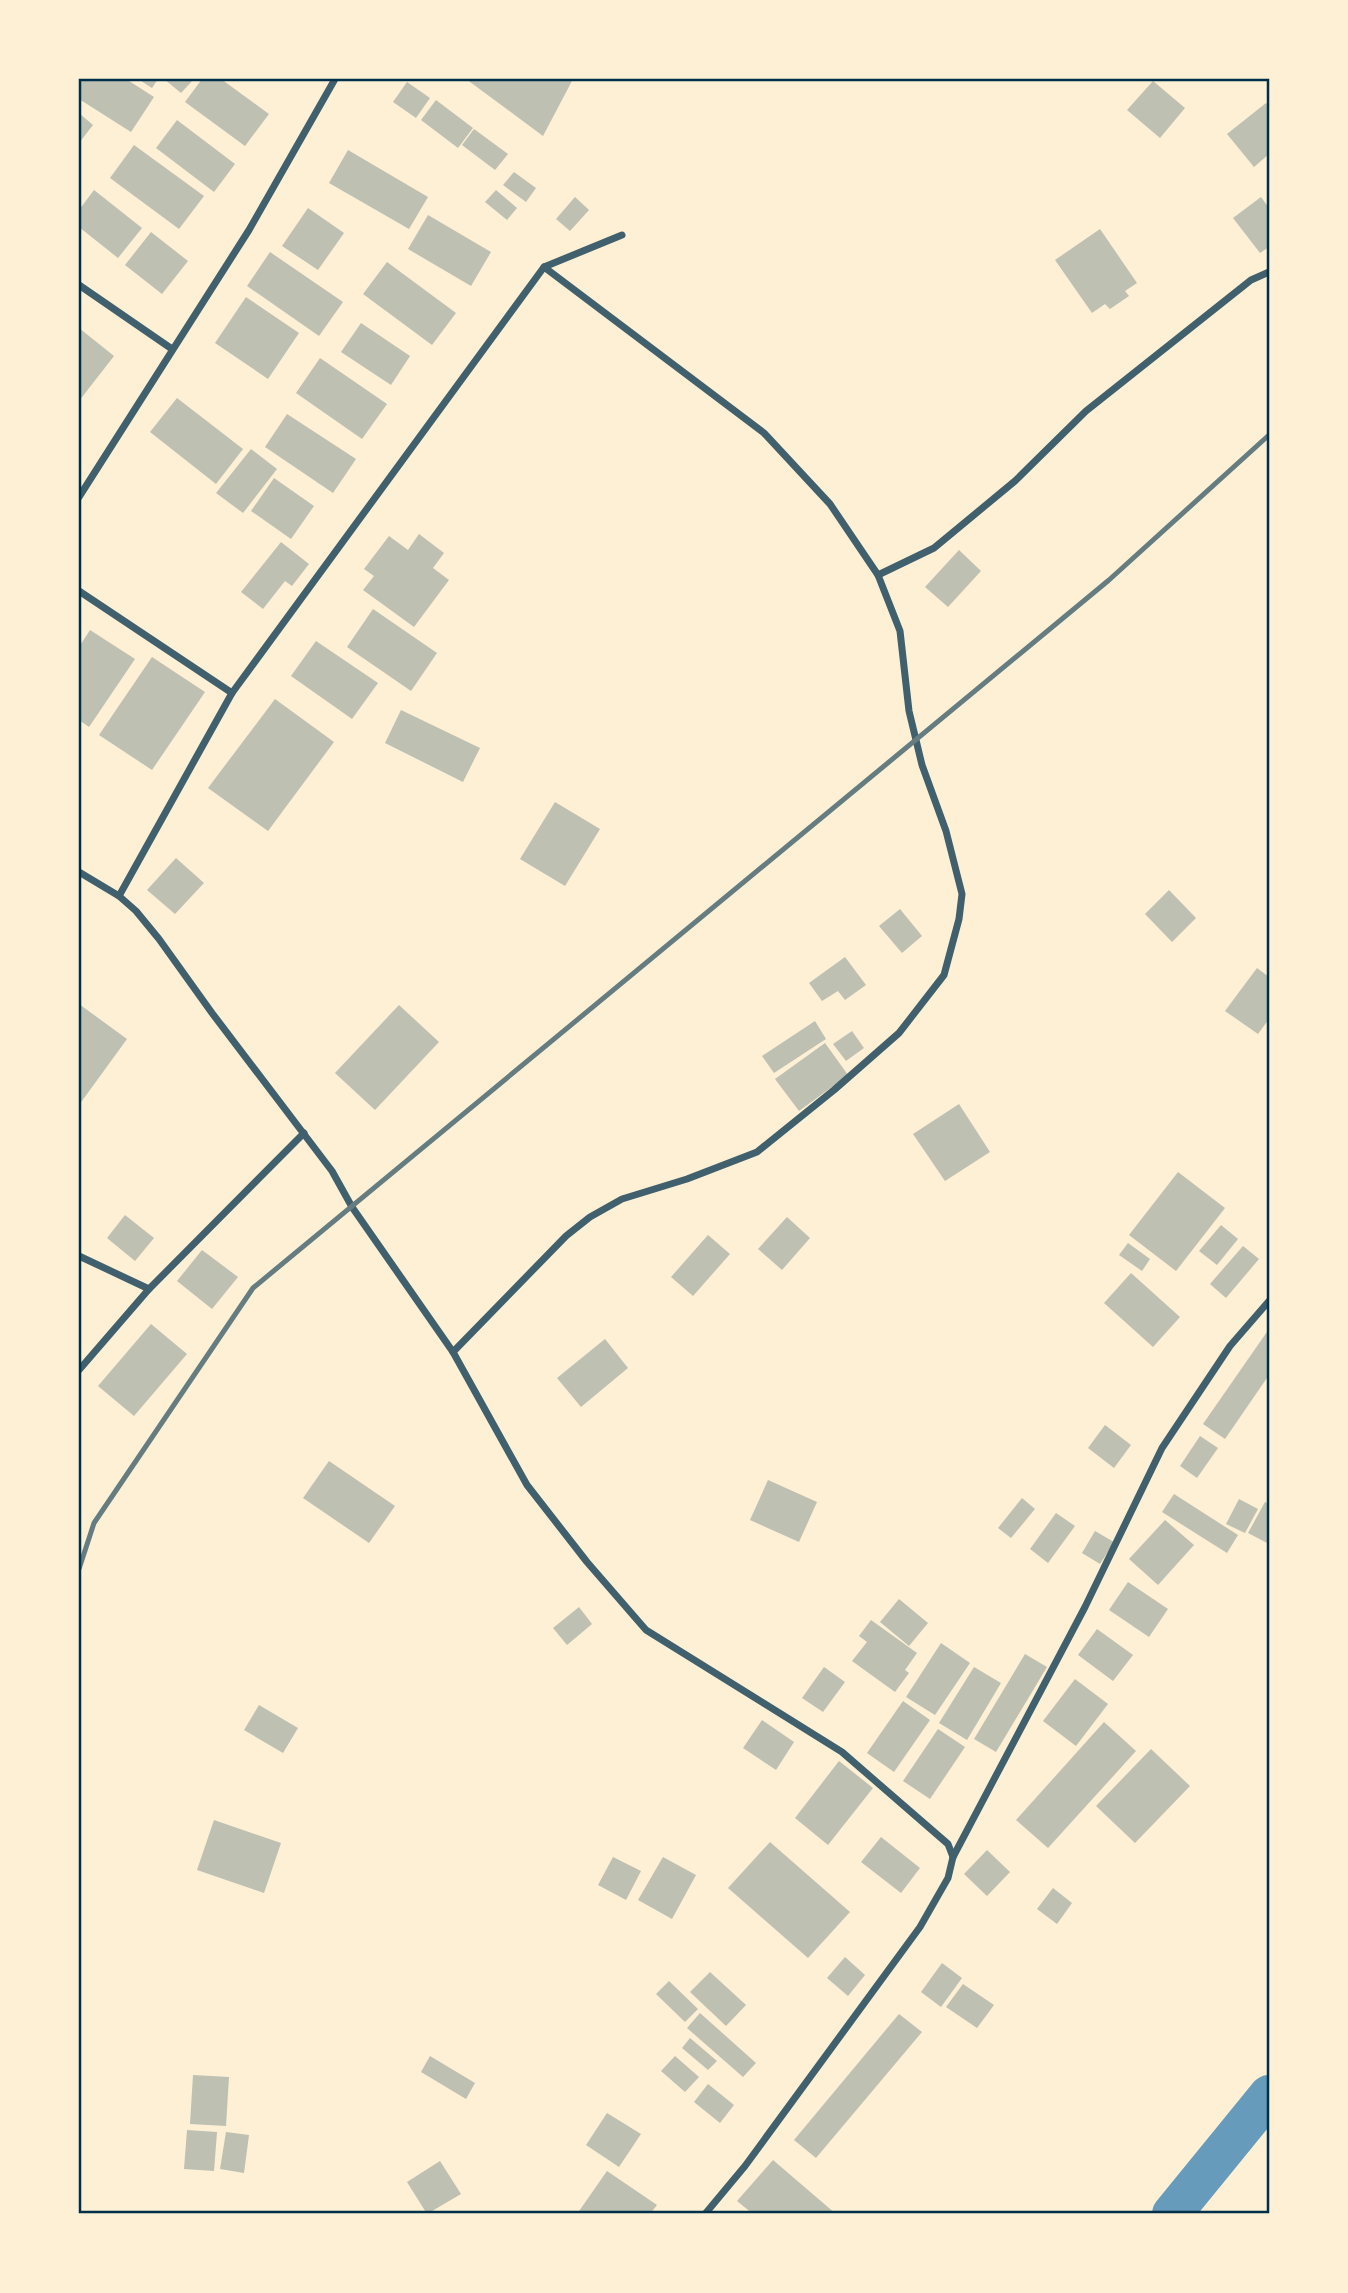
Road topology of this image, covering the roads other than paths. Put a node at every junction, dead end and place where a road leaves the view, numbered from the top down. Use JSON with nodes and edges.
{"nodes":[{"id":1,"x":335,"y":79,"type":"edge"},
{"id":2,"x":622,"y":235,"type":"dead end"},
{"id":3,"x":544,"y":267,"type":"junction"},
{"id":4,"x":1269,"y":272,"type":"edge"},
{"id":5,"x":79,"y":285,"type":"edge"},
{"id":6,"x":172,"y":349,"type":"junction"},
{"id":7,"x":79,"y":497,"type":"edge"},
{"id":8,"x":878,"y":575,"type":"junction"},
{"id":9,"x":79,"y":591,"type":"edge"},
{"id":10,"x":232,"y":693,"type":"junction"},
{"id":11,"x":79,"y":872,"type":"edge"},
{"id":12,"x":119,"y":896,"type":"junction"},
{"id":13,"x":304,"y":1133,"type":"junction"},
{"id":14,"x":79,"y":1256,"type":"edge"},
{"id":15,"x":149,"y":1289,"type":"junction"},
{"id":16,"x":1269,"y":1301,"type":"edge"},
{"id":17,"x":453,"y":1352,"type":"junction"},
{"id":18,"x":79,"y":1370,"type":"edge"},
{"id":19,"x":953,"y":1857,"type":"junction"},
{"id":20,"x":705,"y":2214,"type":"edge"}],
"edges":[{"from":1,"to":6,"type":"street"},
{"from":2,"to":3,"type":"street"},
{"from":3,"to":8,"type":"street"},
{"from":3,"to":10,"type":"street"},
{"from":4,"to":8,"type":"street"},
{"from":5,"to":6,"type":"street"},
{"from":6,"to":7,"type":"street"},
{"from":8,"to":17,"type":"street"},
{"from":9,"to":10,"type":"street"},
{"from":10,"to":12,"type":"street"},
{"from":11,"to":12,"type":"street"},
{"from":12,"to":13,"type":"street"},
{"from":13,"to":15,"type":"street"},
{"from":13,"to":17,"type":"street"},
{"from":14,"to":15,"type":"street"},
{"from":15,"to":18,"type":"street"},
{"from":16,"to":19,"type":"street"},
{"from":17,"to":19,"type":"street"},
{"from":19,"to":20,"type":"street"}]}
